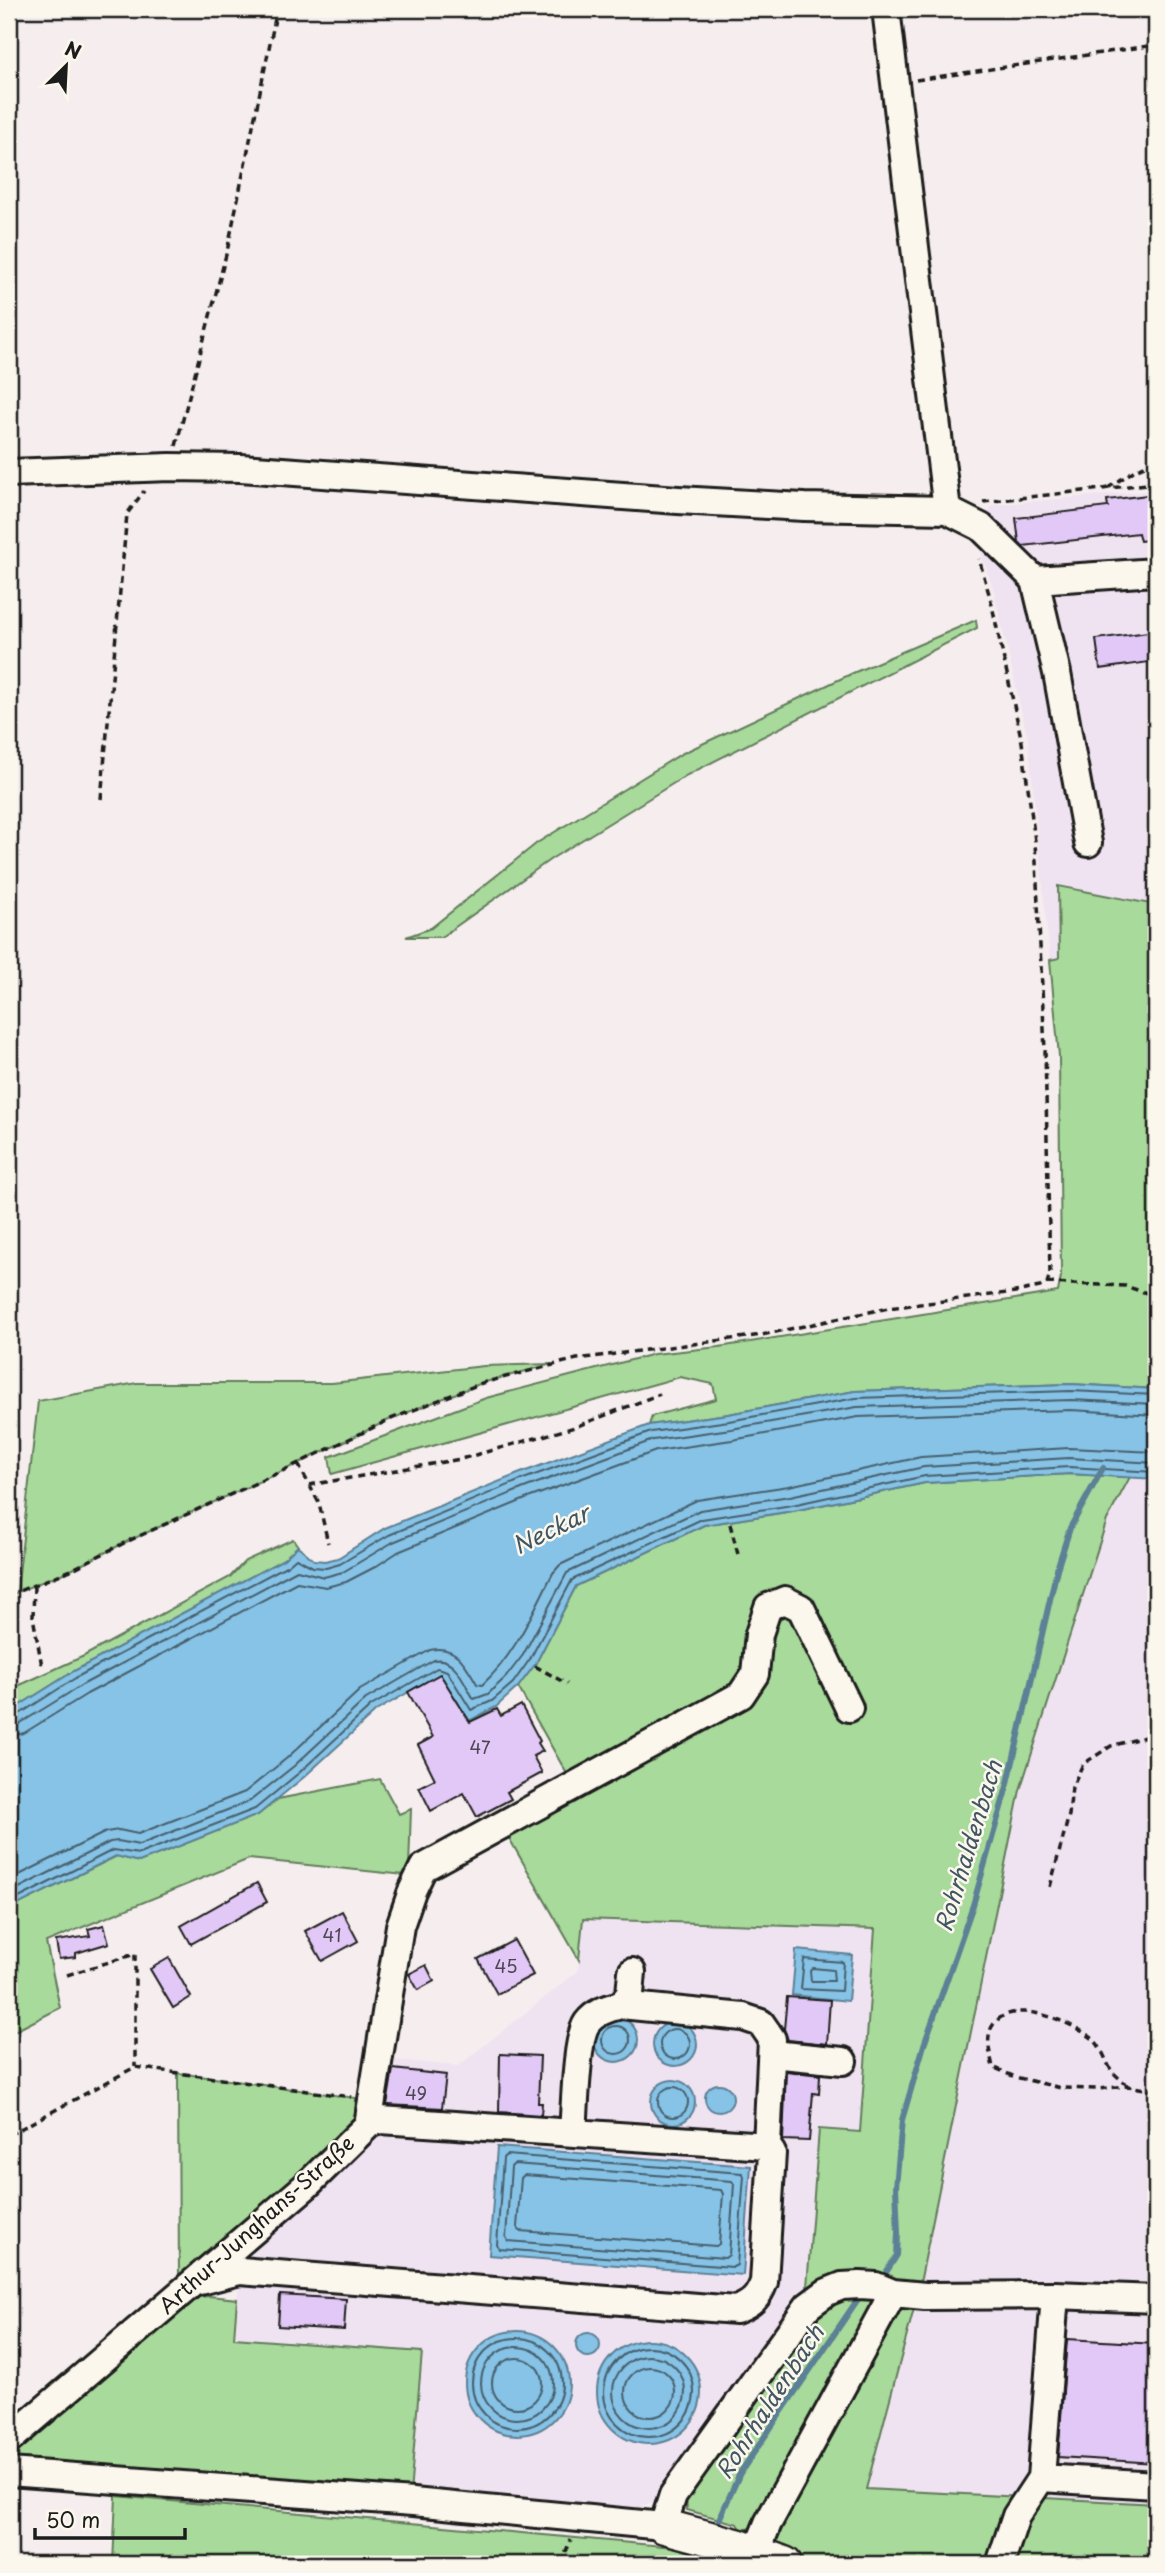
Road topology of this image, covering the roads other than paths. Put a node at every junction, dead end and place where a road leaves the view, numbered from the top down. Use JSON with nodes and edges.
{"nodes":[{"id":1,"x":887,"y":9,"type":"edge"},
{"id":2,"x":9,"y":473,"type":"edge"},
{"id":3,"x":947,"y":510,"type":"junction"},
{"id":4,"x":1156,"y":572,"type":"edge"},
{"id":5,"x":1035,"y":580,"type":"junction"},
{"id":6,"x":1088,"y":843,"type":"dead end"},
{"id":7,"x":849,"y":1708,"type":"dead end"},
{"id":8,"x":632,"y":1972,"type":"dead end"},
{"id":9,"x":621,"y":2005,"type":"junction"},
{"id":10,"x":772,"y":2054,"type":"junction"},
{"id":11,"x":843,"y":2061,"type":"dead end"},
{"id":12,"x":371,"y":2112,"type":"junction"},
{"id":13,"x":573,"y":2132,"type":"junction"},
{"id":14,"x":766,"y":2146,"type":"junction"},
{"id":15,"x":195,"y":2282,"type":"junction"},
{"id":16,"x":893,"y":2293,"type":"junction"},
{"id":17,"x":1055,"y":2295,"type":"junction"},
{"id":18,"x":1156,"y":2299,"type":"edge"},
{"id":19,"x":9,"y":2440,"type":"edge"},
{"id":20,"x":9,"y":2472,"type":"edge"},
{"id":21,"x":1041,"y":2478,"type":"junction"},
{"id":22,"x":1156,"y":2485,"type":"edge"},
{"id":23,"x":674,"y":2529,"type":"junction"},
{"id":24,"x":760,"y":2554,"type":"edge"},
{"id":25,"x":1000,"y":2564,"type":"edge"}],
"edges":[{"from":1,"to":3,"type":"street"},
{"from":2,"to":3,"type":"street"},
{"from":3,"to":5,"type":"street"},
{"from":4,"to":5,"type":"street"},
{"from":5,"to":6,"type":"street"},
{"from":7,"to":12,"type":"street"},
{"from":8,"to":9,"type":"street"},
{"from":9,"to":10,"type":"street"},
{"from":9,"to":13,"type":"street"},
{"from":10,"to":11,"type":"street"},
{"from":10,"to":14,"type":"street"},
{"from":12,"to":13,"type":"street"},
{"from":12,"to":15,"type":"street","name":"Arthur-Junghans-Straße"},
{"from":13,"to":14,"type":"street"},
{"from":14,"to":15,"type":"street"},
{"from":15,"to":19,"type":"street","name":"Arthur-Junghans-Straße"},
{"from":16,"to":17,"type":"street"},
{"from":16,"to":23,"type":"street"},
{"from":16,"to":24,"type":"street"},
{"from":17,"to":18,"type":"street"},
{"from":17,"to":21,"type":"street"},
{"from":20,"to":23,"type":"street"},
{"from":21,"to":22,"type":"street"},
{"from":21,"to":25,"type":"street"},
{"from":23,"to":24,"type":"main road"}]}
